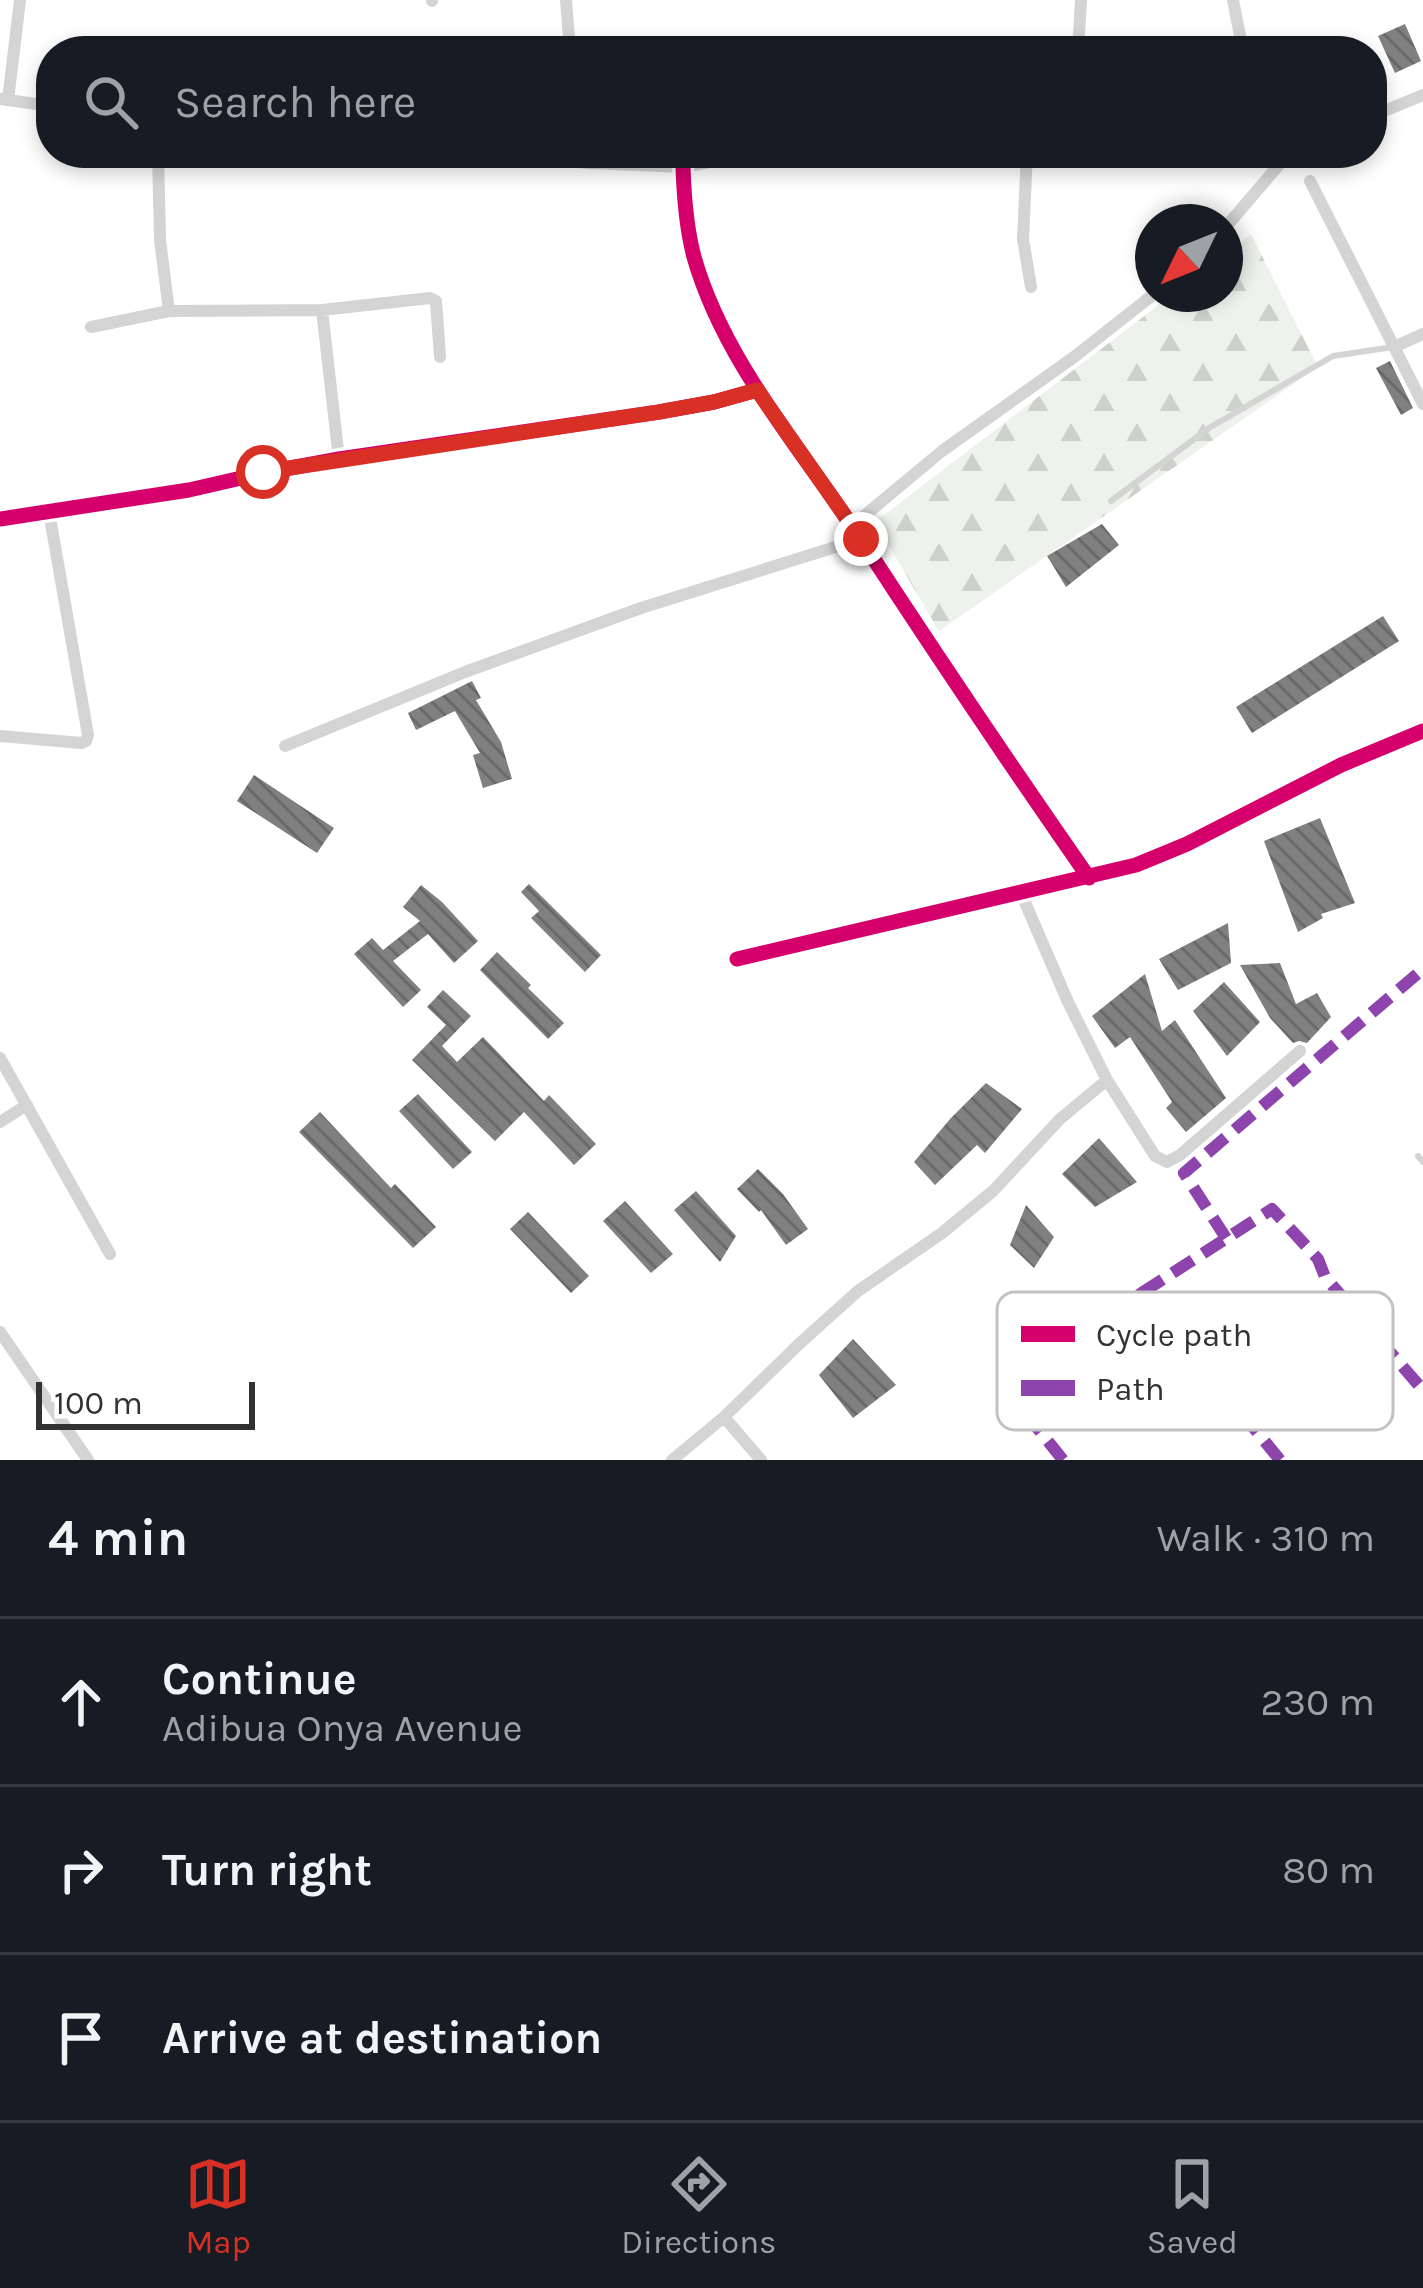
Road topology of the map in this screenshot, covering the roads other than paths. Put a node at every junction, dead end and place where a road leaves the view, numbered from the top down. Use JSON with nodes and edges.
{"nodes":[{"id":1,"x":20,"y":0,"type":"edge"},
{"id":2,"x":566,"y":0,"type":"edge"},
{"id":3,"x":1081,"y":0,"type":"edge"},
{"id":4,"x":1233,"y":0,"type":"edge"},
{"id":5,"x":570,"y":36,"type":"edge"},
{"id":6,"x":1079,"y":36,"type":"edge"},
{"id":7,"x":1240,"y":36,"type":"edge"},
{"id":8,"x":1423,"y":95,"type":"edge"},
{"id":9,"x":4,"y":99,"type":"edge"},
{"id":10,"x":36,"y":104,"type":"edge"},
{"id":11,"x":1387,"y":110,"type":"edge"},
{"id":12,"x":158,"y":168,"type":"edge"},
{"id":13,"x":683,"y":168,"type":"edge"},
{"id":14,"x":1026,"y":168,"type":"edge"},
{"id":15,"x":1276,"y":168,"type":"edge"},
{"id":16,"x":1310,"y":181,"type":"dead end"},
{"id":17,"x":1243,"y":207,"type":"edge"},
{"id":18,"x":1030,"y":286,"type":"dead end"},
{"id":19,"x":1135,"y":309,"type":"edge"},
{"id":20,"x":322,"y":310,"type":"junction"},
{"id":21,"x":169,"y":311,"type":"junction"},
{"id":22,"x":91,"y":327,"type":"dead end"},
{"id":23,"x":1423,"y":334,"type":"edge"},
{"id":24,"x":1394,"y":347,"type":"junction"},
{"id":25,"x":440,"y":357,"type":"dead end"},
{"id":26,"x":757,"y":390,"type":"junction"},
{"id":27,"x":1423,"y":404,"type":"edge"},
{"id":28,"x":339,"y":459,"type":"junction"},
{"id":29,"x":1111,"y":501,"type":"dead end"},
{"id":30,"x":49,"y":512,"type":"junction"},
{"id":31,"x":0,"y":519,"type":"edge"},
{"id":32,"x":852,"y":526,"type":"junction"},
{"id":33,"x":861,"y":539,"type":"junction"},
{"id":34,"x":1423,"y":731,"type":"edge"},
{"id":35,"x":0,"y":736,"type":"edge"},
{"id":36,"x":285,"y":746,"type":"dead end"},
{"id":37,"x":1089,"y":878,"type":"junction"},
{"id":38,"x":1020,"y":891,"type":"junction"},
{"id":39,"x":736,"y":959,"type":"dead end"},
{"id":40,"x":1300,"y":1051,"type":"dead end"},
{"id":41,"x":0,"y":1058,"type":"edge"},
{"id":42,"x":1107,"y":1080,"type":"junction"},
{"id":43,"x":27,"y":1106,"type":"junction"},
{"id":44,"x":0,"y":1122,"type":"edge"},
{"id":45,"x":110,"y":1255,"type":"dead end"},
{"id":46,"x":0,"y":1332,"type":"edge"},
{"id":47,"x":724,"y":1417,"type":"junction"},
{"id":48,"x":88,"y":1460,"type":"edge"},
{"id":49,"x":672,"y":1460,"type":"edge"},
{"id":50,"x":761,"y":1460,"type":"edge"}],
"edges":[{"from":1,"to":9,"type":"street"},
{"from":2,"to":5,"type":"street"},
{"from":3,"to":6,"type":"street"},
{"from":4,"to":7,"type":"street"},
{"from":8,"to":11,"type":"street"},
{"from":9,"to":10,"type":"street"},
{"from":12,"to":21,"type":"street"},
{"from":13,"to":26,"type":"street"},
{"from":14,"to":18,"type":"street"},
{"from":15,"to":17,"type":"street"},
{"from":16,"to":24,"type":"street"},
{"from":19,"to":32,"type":"street"},
{"from":20,"to":21,"type":"street"},
{"from":20,"to":25,"type":"street"},
{"from":20,"to":28,"type":"street"},
{"from":21,"to":22,"type":"street"},
{"from":23,"to":24,"type":"street"},
{"from":24,"to":27,"type":"street"},
{"from":24,"to":29,"type":"lane"},
{"from":26,"to":28,"type":"street"},
{"from":26,"to":32,"type":"street"},
{"from":28,"to":30,"type":"street"},
{"from":30,"to":31,"type":"street"},
{"from":30,"to":35,"type":"street"},
{"from":32,"to":33,"type":"street"},
{"from":33,"to":36,"type":"street"},
{"from":33,"to":37,"type":"street"},
{"from":34,"to":37,"type":"street"},
{"from":37,"to":38,"type":"street"},
{"from":38,"to":39,"type":"street"},
{"from":38,"to":42,"type":"street"},
{"from":40,"to":42,"type":"street"},
{"from":41,"to":43,"type":"street"},
{"from":42,"to":47,"type":"street"},
{"from":43,"to":44,"type":"street"},
{"from":43,"to":45,"type":"street"},
{"from":46,"to":48,"type":"street"},
{"from":47,"to":49,"type":"street"},
{"from":47,"to":50,"type":"street"}]}
